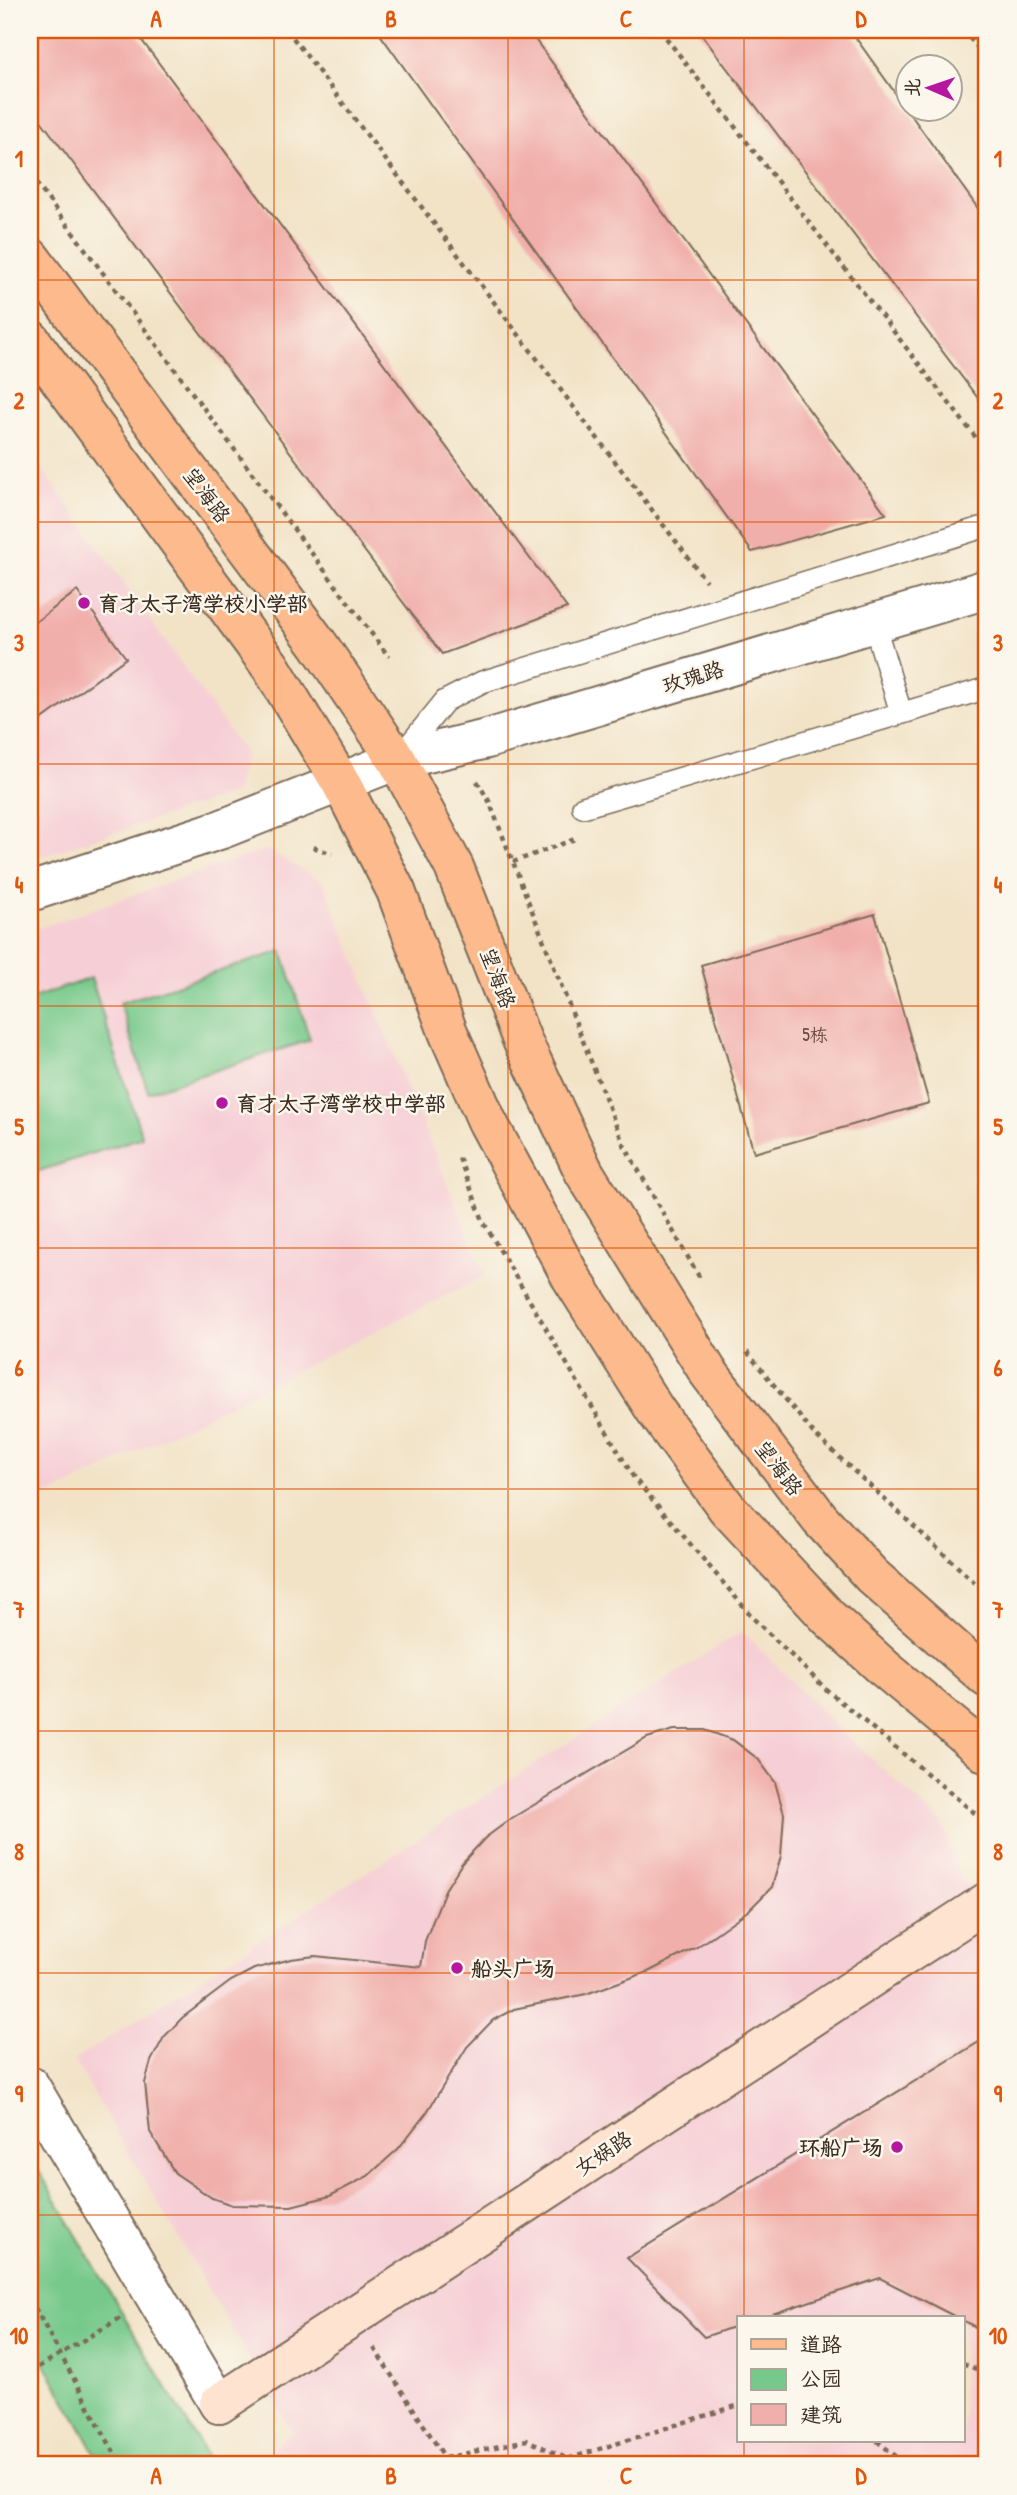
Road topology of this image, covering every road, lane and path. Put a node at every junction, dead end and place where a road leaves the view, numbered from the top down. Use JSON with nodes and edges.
{"nodes":[{"id":1,"x":288,"y":30,"type":"edge"},
{"id":2,"x":660,"y":30,"type":"edge"},
{"id":3,"x":963,"y":30,"type":"edge"},
{"id":4,"x":987,"y":59,"type":"edge"},
{"id":5,"x":30,"y":175,"type":"edge"},
{"id":6,"x":30,"y":257,"type":"edge"},
{"id":7,"x":30,"y":339,"type":"edge"},
{"id":8,"x":987,"y":452,"type":"edge"},
{"id":9,"x":987,"y":526,"type":"edge"},
{"id":10,"x":987,"y":589,"type":"edge"},
{"id":11,"x":725,"y":606,"type":"junction"},
{"id":12,"x":874,"y":623,"type":"junction"},
{"id":13,"x":389,"y":657,"type":"dead end"},
{"id":14,"x":981,"y":690,"type":"dead end"},
{"id":15,"x":901,"y":713,"type":"junction"},
{"id":16,"x":397,"y":760,"type":"junction"},
{"id":17,"x":477,"y":781,"type":"dead end"},
{"id":18,"x":341,"y":783,"type":"junction"},
{"id":19,"x":583,"y":807,"type":"joint"},
{"id":20,"x":513,"y":862,"type":"junction"},
{"id":21,"x":30,"y":892,"type":"edge"},
{"id":22,"x":705,"y":1287,"type":"dead end"},
{"id":23,"x":741,"y":1345,"type":"dead end"},
{"id":24,"x":987,"y":1594,"type":"edge"},
{"id":25,"x":987,"y":1678,"type":"edge"},
{"id":26,"x":987,"y":1754,"type":"edge"},
{"id":27,"x":987,"y":1902,"type":"edge"},
{"id":28,"x":30,"y":2086,"type":"edge"},
{"id":29,"x":156,"y":2297,"type":"junction"},
{"id":30,"x":30,"y":2299,"type":"edge"},
{"id":31,"x":354,"y":2316,"type":"junction"},
{"id":32,"x":61,"y":2355,"type":"junction"},
{"id":33,"x":964,"y":2363,"type":"edge"},
{"id":34,"x":30,"y":2372,"type":"edge"},
{"id":35,"x":987,"y":2374,"type":"edge"},
{"id":36,"x":737,"y":2406,"type":"edge"},
{"id":37,"x":878,"y":2442,"type":"edge"},
{"id":38,"x":445,"y":2458,"type":"junction"},
{"id":39,"x":568,"y":2459,"type":"junction"},
{"id":40,"x":121,"y":2465,"type":"edge"},
{"id":41,"x":442,"y":2465,"type":"edge"},
{"id":42,"x":577,"y":2465,"type":"edge"},
{"id":43,"x":907,"y":2465,"type":"edge"}],
"edges":[{"from":1,"to":11,"type":"path"},
{"from":2,"to":8,"type":"path"},
{"from":3,"to":4,"type":"path"},
{"from":5,"to":13,"type":"path"},
{"from":6,"to":16,"type":"main road","name":"望海路"},
{"from":7,"to":18,"type":"main road"},
{"from":9,"to":11,"type":"lane"},
{"from":10,"to":12,"type":"street","name":"玫瑰路"},
{"from":11,"to":16,"type":"lane"},
{"from":12,"to":15,"type":"lane"},
{"from":12,"to":16,"type":"street","name":"玫瑰路"},
{"from":14,"to":15,"type":"lane"},
{"from":15,"to":19,"type":"lane"},
{"from":16,"to":18,"type":"street","name":"玫瑰路"},
{"from":16,"to":25,"type":"main road","name":"望海路"},
{"from":17,"to":20,"type":"path"},
{"from":18,"to":21,"type":"street","name":"玫瑰路"},
{"from":18,"to":26,"type":"main road"},
{"from":19,"to":20,"type":"path"},
{"from":20,"to":22,"type":"path"},
{"from":23,"to":24,"type":"path"},
{"from":27,"to":31,"type":"street","name":"女娲路"},
{"from":28,"to":29,"type":"street"},
{"from":29,"to":31,"type":"street","name":"女娲路"},
{"from":29,"to":32,"type":"path"},
{"from":30,"to":32,"type":"path"},
{"from":31,"to":38,"type":"path"},
{"from":32,"to":34,"type":"path"},
{"from":32,"to":40,"type":"path"},
{"from":33,"to":35,"type":"path"},
{"from":36,"to":39,"type":"path"},
{"from":37,"to":43,"type":"path"},
{"from":38,"to":39,"type":"path"},
{"from":38,"to":41,"type":"path"},
{"from":39,"to":42,"type":"path"}]}
